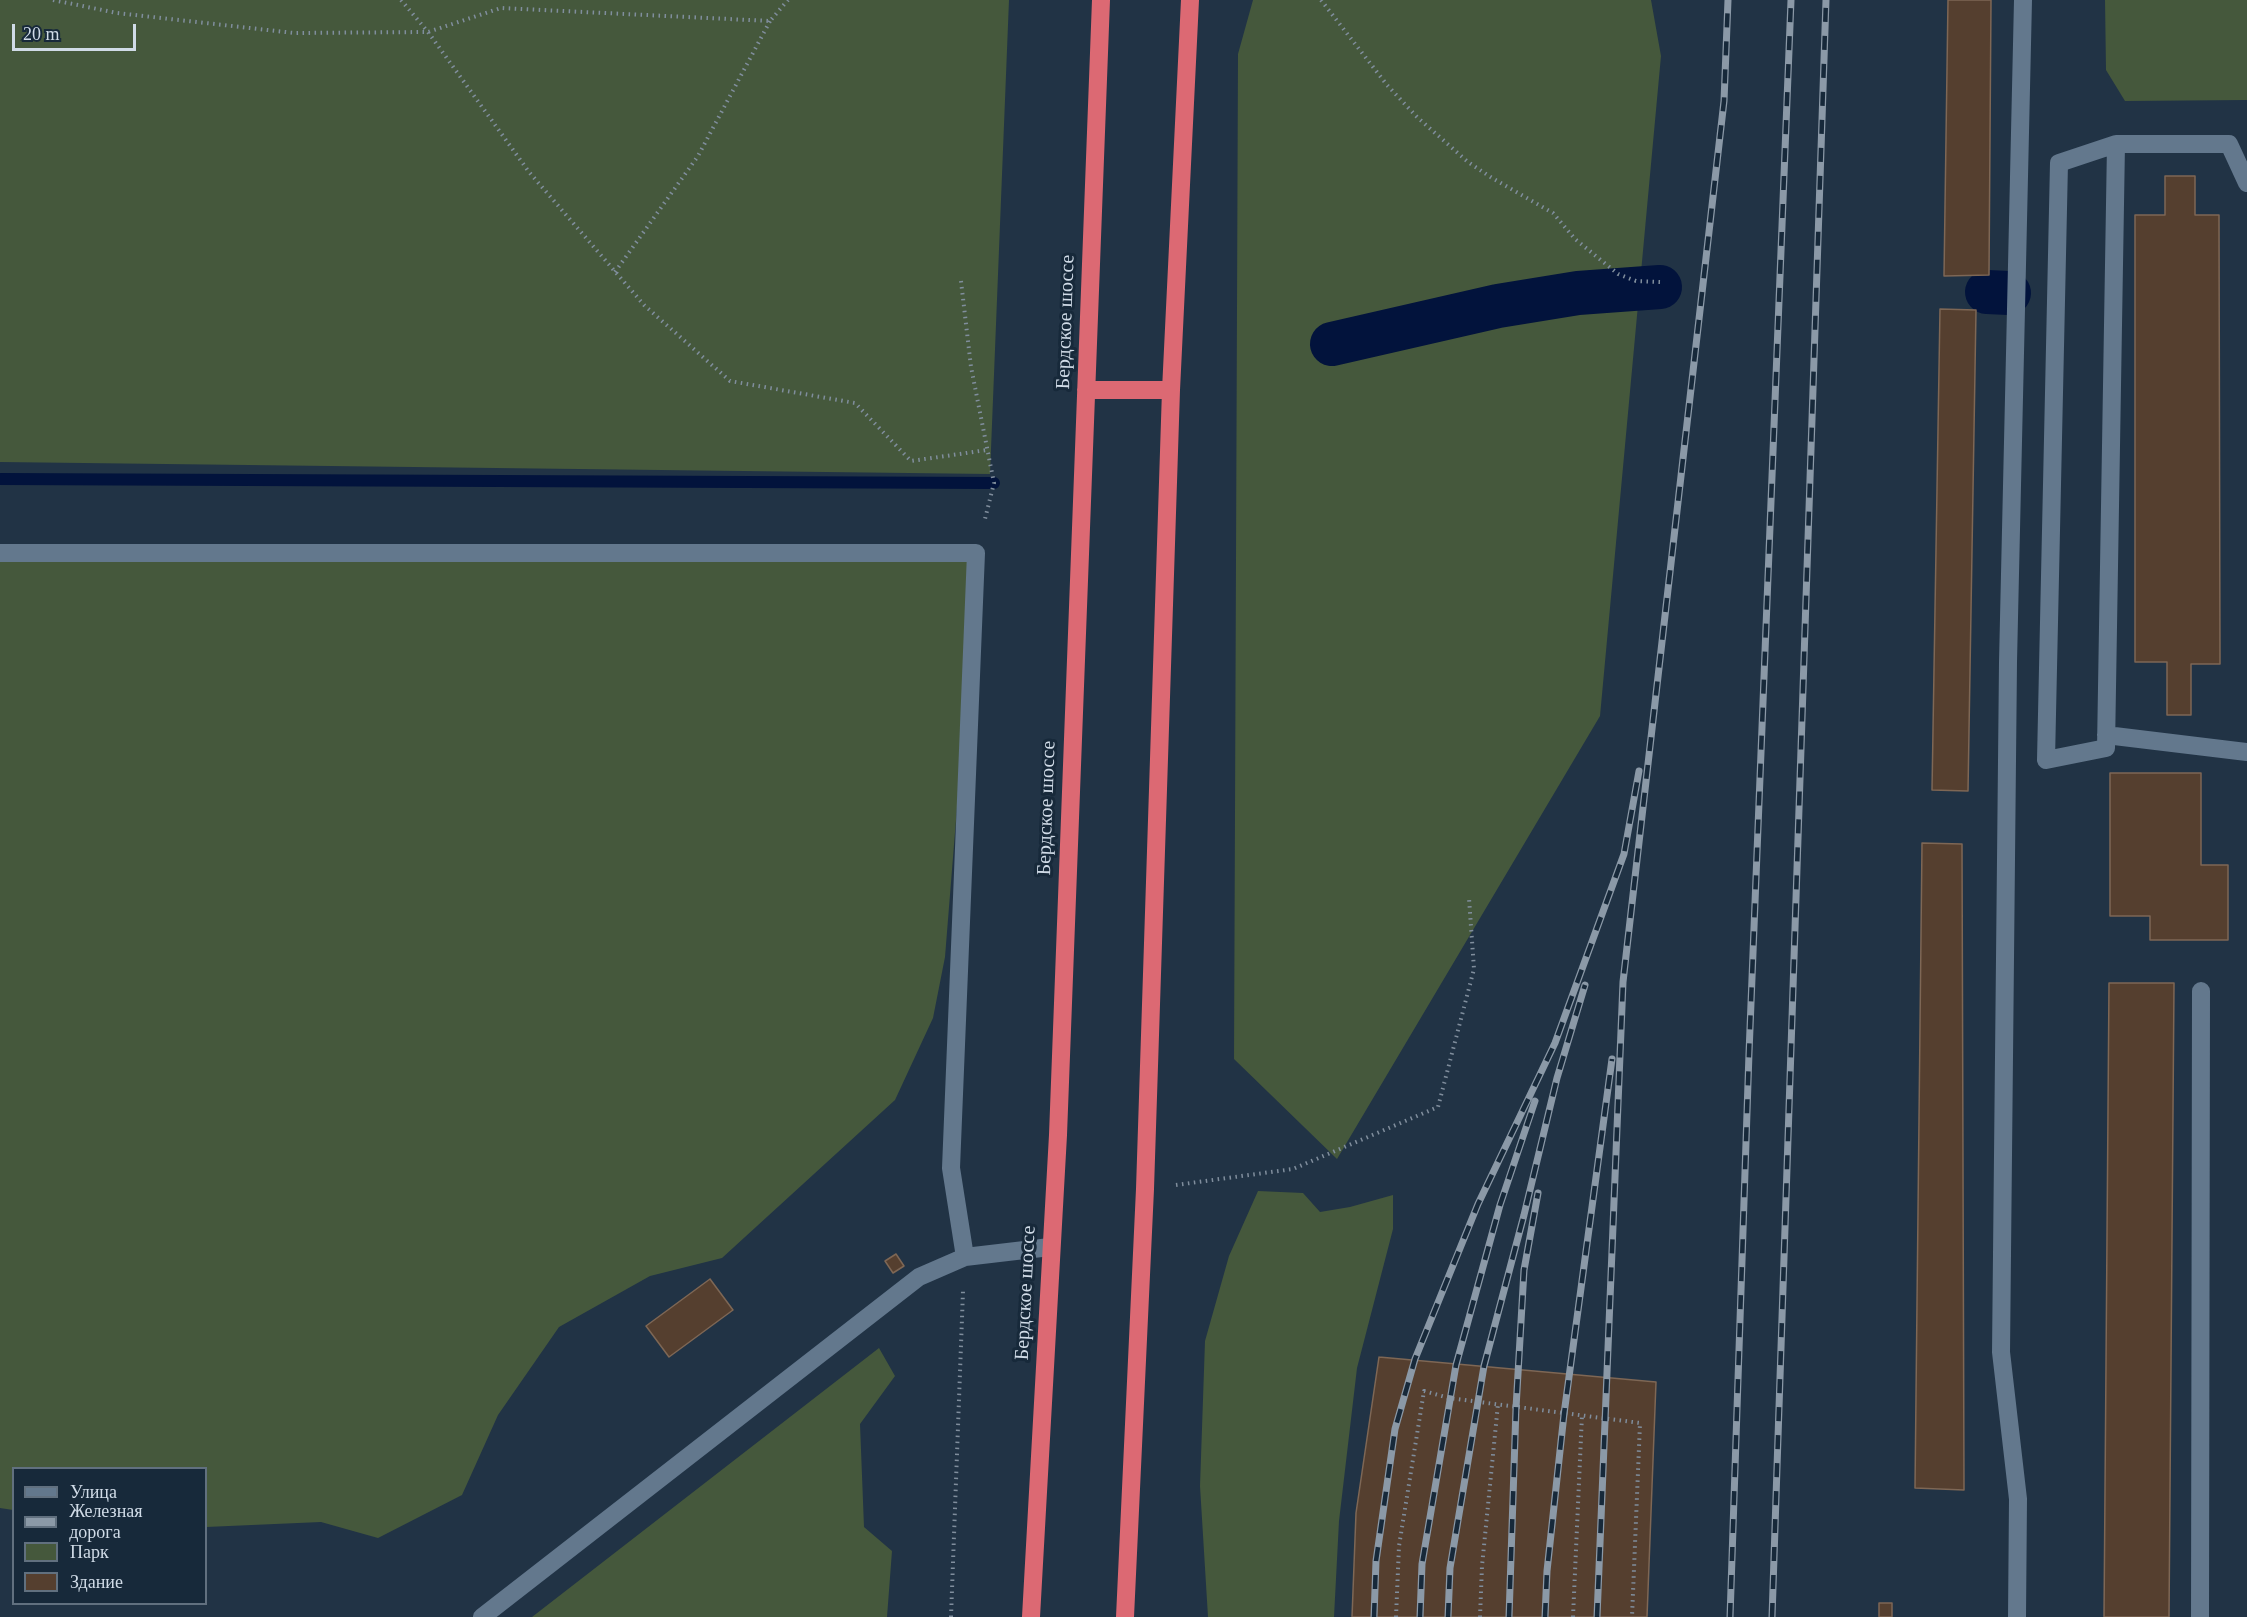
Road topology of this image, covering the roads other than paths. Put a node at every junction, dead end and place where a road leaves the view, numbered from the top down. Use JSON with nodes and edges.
{"nodes":[{"id":1,"x":1101,"y":0,"type":"edge"},
{"id":2,"x":1190,"y":0,"type":"edge"},
{"id":3,"x":2023,"y":0,"type":"edge"},
{"id":4,"x":2116,"y":144,"type":"junction"},
{"id":5,"x":2247,"y":183,"type":"edge"},
{"id":6,"x":1086,"y":390,"type":"junction"},
{"id":7,"x":1171,"y":390,"type":"junction"},
{"id":8,"x":0,"y":553,"type":"edge"},
{"id":9,"x":2106,"y":735,"type":"junction"},
{"id":10,"x":2247,"y":752,"type":"edge"},
{"id":11,"x":2201,"y":992,"type":"dead end"},
{"id":12,"x":1050,"y":1247,"type":"junction"},
{"id":13,"x":965,"y":1257,"type":"junction"},
{"id":14,"x":482,"y":1617,"type":"edge"},
{"id":15,"x":1031,"y":1617,"type":"edge"},
{"id":16,"x":1125,"y":1617,"type":"edge"},
{"id":17,"x":2018,"y":1617,"type":"edge"},
{"id":18,"x":2200,"y":1617,"type":"edge"}],
"edges":[{"from":1,"to":6,"type":"highway","name":"Бердское шоссе"},
{"from":2,"to":7,"type":"highway"},
{"from":3,"to":17,"type":"lane"},
{"from":4,"to":5,"type":"lane"},
{"from":4,"to":9,"type":"lane"},
{"from":4,"to":9,"type":"lane"},
{"from":6,"to":7,"type":"highway"},
{"from":6,"to":12,"type":"highway","name":"Бердское шоссе"},
{"from":7,"to":16,"type":"highway"},
{"from":8,"to":13,"type":"lane"},
{"from":9,"to":10,"type":"lane"},
{"from":11,"to":18,"type":"lane"},
{"from":12,"to":13,"type":"lane"},
{"from":12,"to":15,"type":"highway","name":"Бердское шоссе"},
{"from":13,"to":14,"type":"lane"}]}
